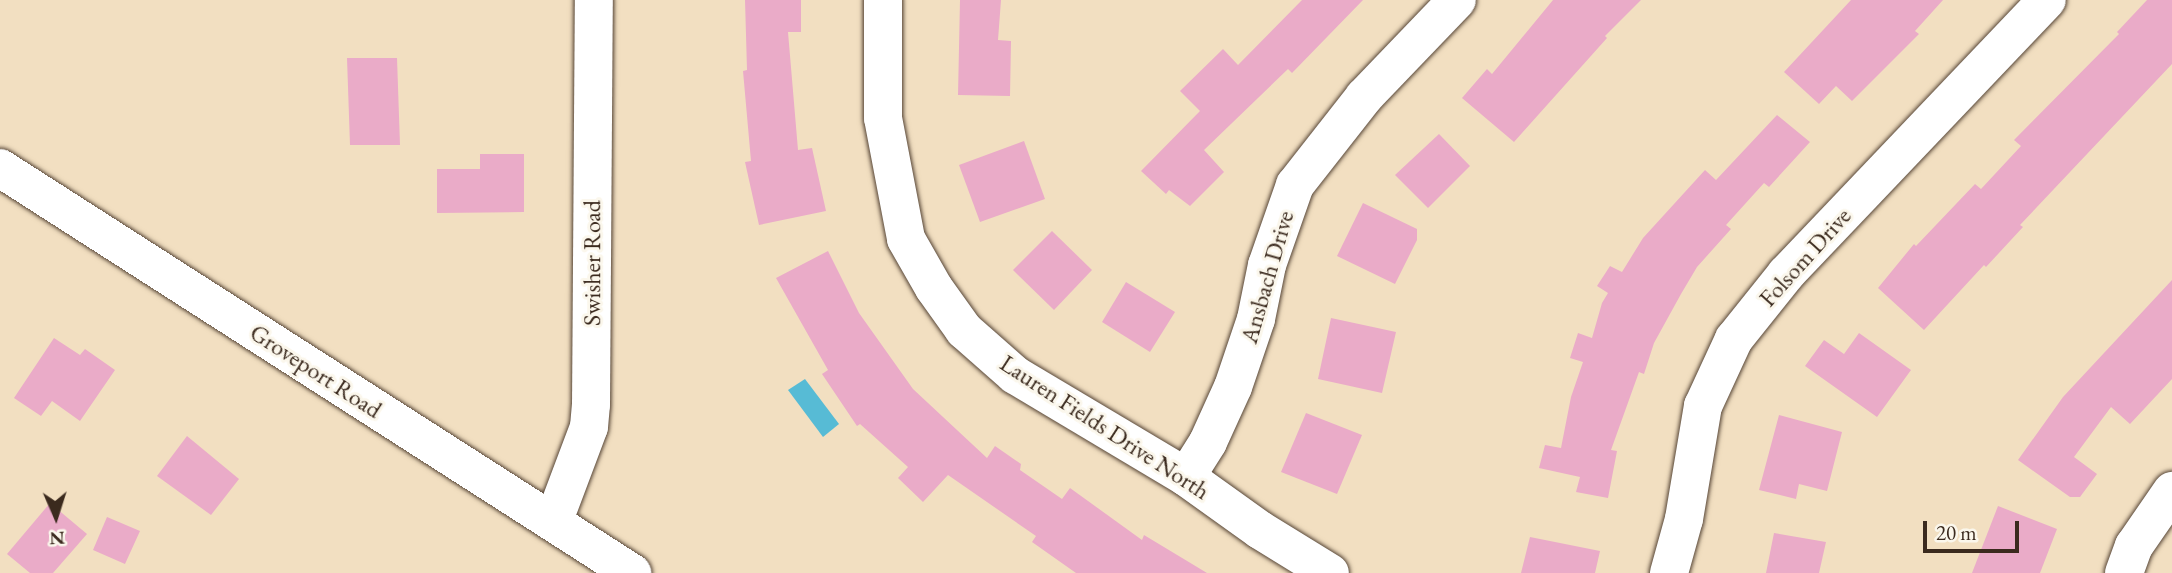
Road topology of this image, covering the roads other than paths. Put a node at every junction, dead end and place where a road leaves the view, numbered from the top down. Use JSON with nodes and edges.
{"nodes":[{"id":1,"x":593,"y":0,"type":"edge"},
{"id":2,"x":883,"y":0,"type":"edge"},
{"id":3,"x":1457,"y":0,"type":"edge"},
{"id":4,"x":2047,"y":0,"type":"edge"},
{"id":5,"x":0,"y":168,"type":"edge"},
{"id":6,"x":1186,"y":477,"type":"junction"},
{"id":7,"x":2172,"y":491,"type":"edge"},
{"id":8,"x":554,"y":520,"type":"junction"},
{"id":9,"x":632,"y":573,"type":"edge"},
{"id":10,"x":1330,"y":573,"type":"edge"},
{"id":11,"x":1670,"y":573,"type":"edge"},
{"id":12,"x":2124,"y":573,"type":"edge"}],
"edges":[{"from":1,"to":8,"type":"street","name":"Swisher Road"},
{"from":2,"to":6,"type":"street","name":"Lauren Fields Drive North"},
{"from":3,"to":6,"type":"street","name":"Ansbach Drive"},
{"from":4,"to":11,"type":"street","name":"Folsom Drive"},
{"from":5,"to":8,"type":"street","name":"Groveport Road"},
{"from":6,"to":10,"type":"street","name":"Lauren Fields Drive North"},
{"from":7,"to":12,"type":"street"},
{"from":8,"to":9,"type":"street","name":"Groveport Road"}]}
